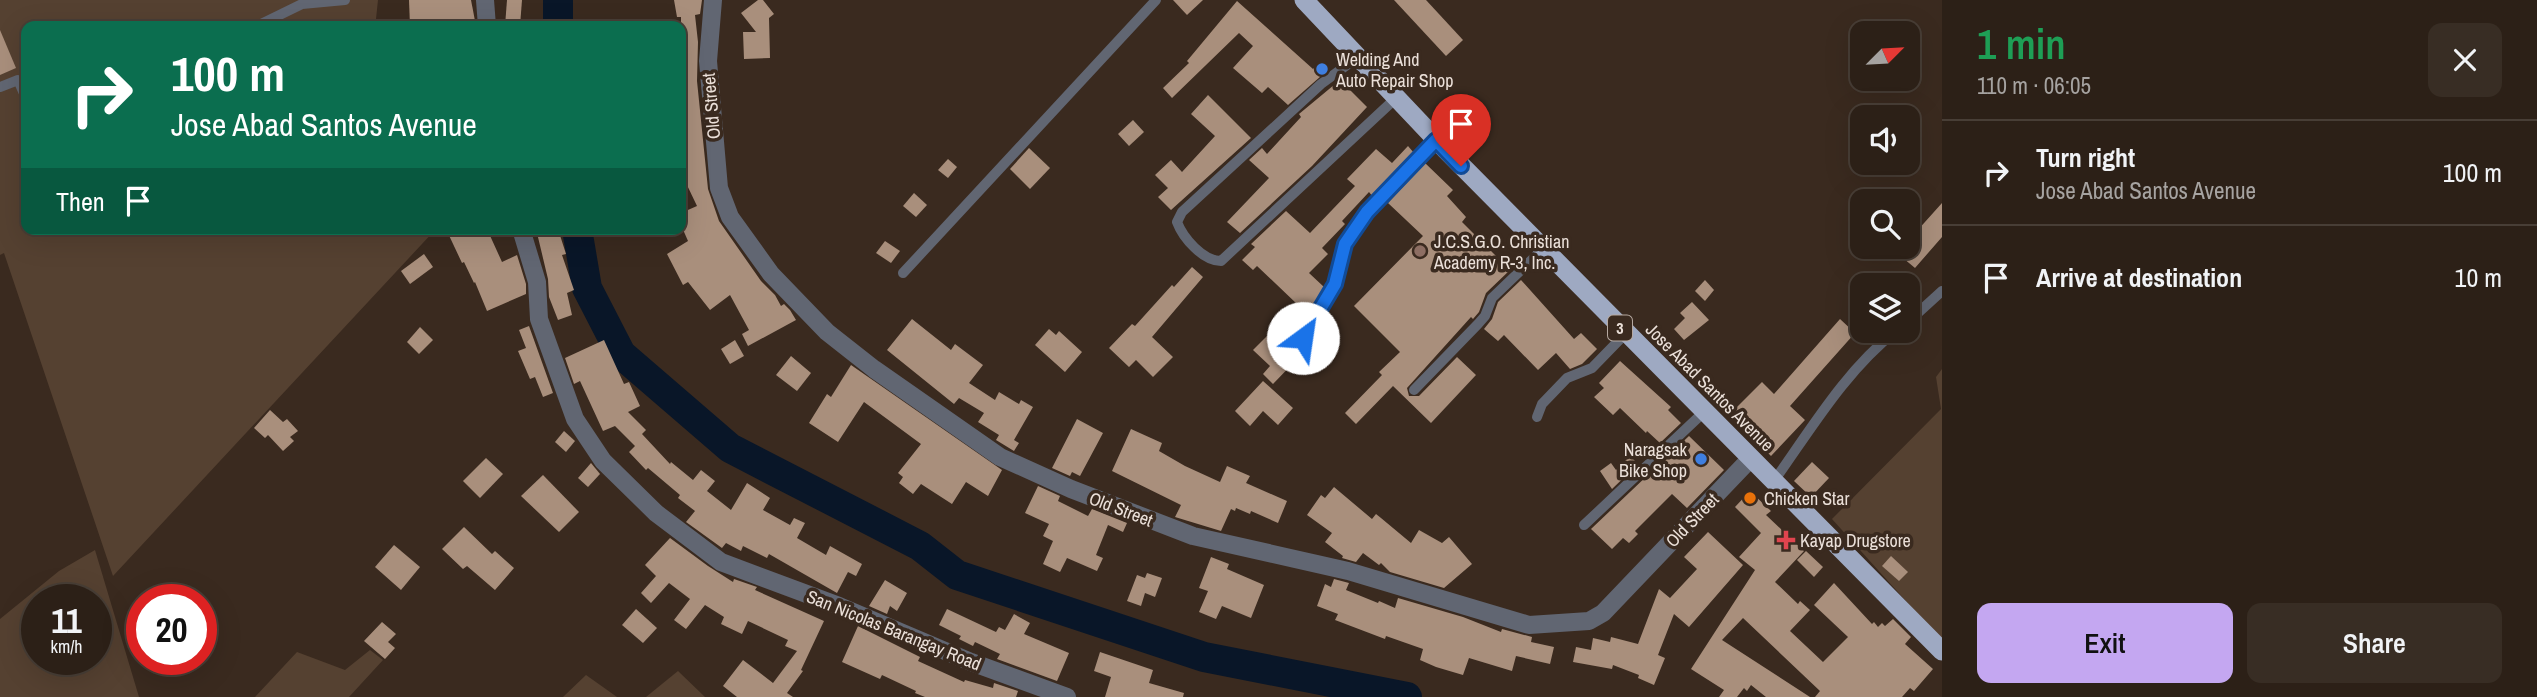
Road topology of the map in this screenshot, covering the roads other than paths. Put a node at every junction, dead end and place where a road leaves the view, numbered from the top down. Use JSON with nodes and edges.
{"nodes":[{"id":1,"x":345,"y":0,"type":"edge"},
{"id":2,"x":485,"y":0,"type":"edge"},
{"id":3,"x":713,"y":0,"type":"edge"},
{"id":4,"x":1156,"y":0,"type":"edge"},
{"id":5,"x":1304,"y":0,"type":"edge"},
{"id":6,"x":268,"y":21,"type":"edge"},
{"id":7,"x":487,"y":21,"type":"edge"},
{"id":8,"x":1358,"y":57,"type":"junction"},
{"id":9,"x":0,"y":87,"type":"edge"},
{"id":10,"x":21,"y":87,"type":"edge"},
{"id":11,"x":1396,"y":98,"type":"junction"},
{"id":12,"x":1436,"y":140,"type":"junction"},
{"id":13,"x":524,"y":235,"type":"edge"},
{"id":14,"x":1543,"y":249,"type":"junction"},
{"id":15,"x":903,"y":273,"type":"dead end"},
{"id":16,"x":1942,"y":291,"type":"edge"},
{"id":17,"x":1920,"y":311,"type":"edge"},
{"id":18,"x":1626,"y":333,"type":"junction"},
{"id":19,"x":1303,"y":338,"type":"dead end"},
{"id":20,"x":1880,"y":343,"type":"edge"},
{"id":21,"x":1415,"y":390,"type":"dead end"},
{"id":22,"x":1704,"y":411,"type":"junction"},
{"id":23,"x":1537,"y":417,"type":"dead end"},
{"id":24,"x":1751,"y":458,"type":"junction"},
{"id":25,"x":1774,"y":481,"type":"junction"},
{"id":26,"x":1584,"y":525,"type":"dead end"},
{"id":27,"x":1942,"y":651,"type":"edge"},
{"id":28,"x":1027,"y":690,"type":"edge"},
{"id":29,"x":1067,"y":697,"type":"edge"}],
"edges":[{"from":1,"to":6,"type":"lane"},
{"from":2,"to":7,"type":"street"},
{"from":3,"to":24,"type":"street","name":"Old Street"},
{"from":4,"to":15,"type":"lane"},
{"from":5,"to":8,"type":"highway","name":"Jose Abad Santos Avenue","number":"3"},
{"from":8,"to":11,"type":"highway","name":"Jose Abad Santos Avenue","number":"3"},
{"from":8,"to":11,"type":"lane"},
{"from":9,"to":10,"type":"lane"},
{"from":11,"to":12,"type":"highway","name":"Jose Abad Santos Avenue","number":"3"},
{"from":12,"to":14,"type":"highway","name":"Jose Abad Santos Avenue","number":"3"},
{"from":12,"to":19,"type":"lane"},
{"from":13,"to":28,"type":"street","name":"San Nicolas Barangay Road"},
{"from":14,"to":18,"type":"highway","name":"Jose Abad Santos Avenue","number":"3"},
{"from":14,"to":21,"type":"lane"},
{"from":16,"to":17,"type":"lane"},
{"from":18,"to":22,"type":"highway","name":"Jose Abad Santos Avenue","number":"3"},
{"from":18,"to":23,"type":"lane"},
{"from":20,"to":25,"type":"lane"},
{"from":22,"to":24,"type":"highway","name":"Jose Abad Santos Avenue","number":"3"},
{"from":22,"to":26,"type":"lane"},
{"from":24,"to":25,"type":"highway","name":"Jose Abad Santos Avenue","number":"3"},
{"from":25,"to":27,"type":"highway","name":"Jose Abad Santos Avenue","number":"3"},
{"from":28,"to":29,"type":"street","name":"San Nicolas Barangay Road"}]}
